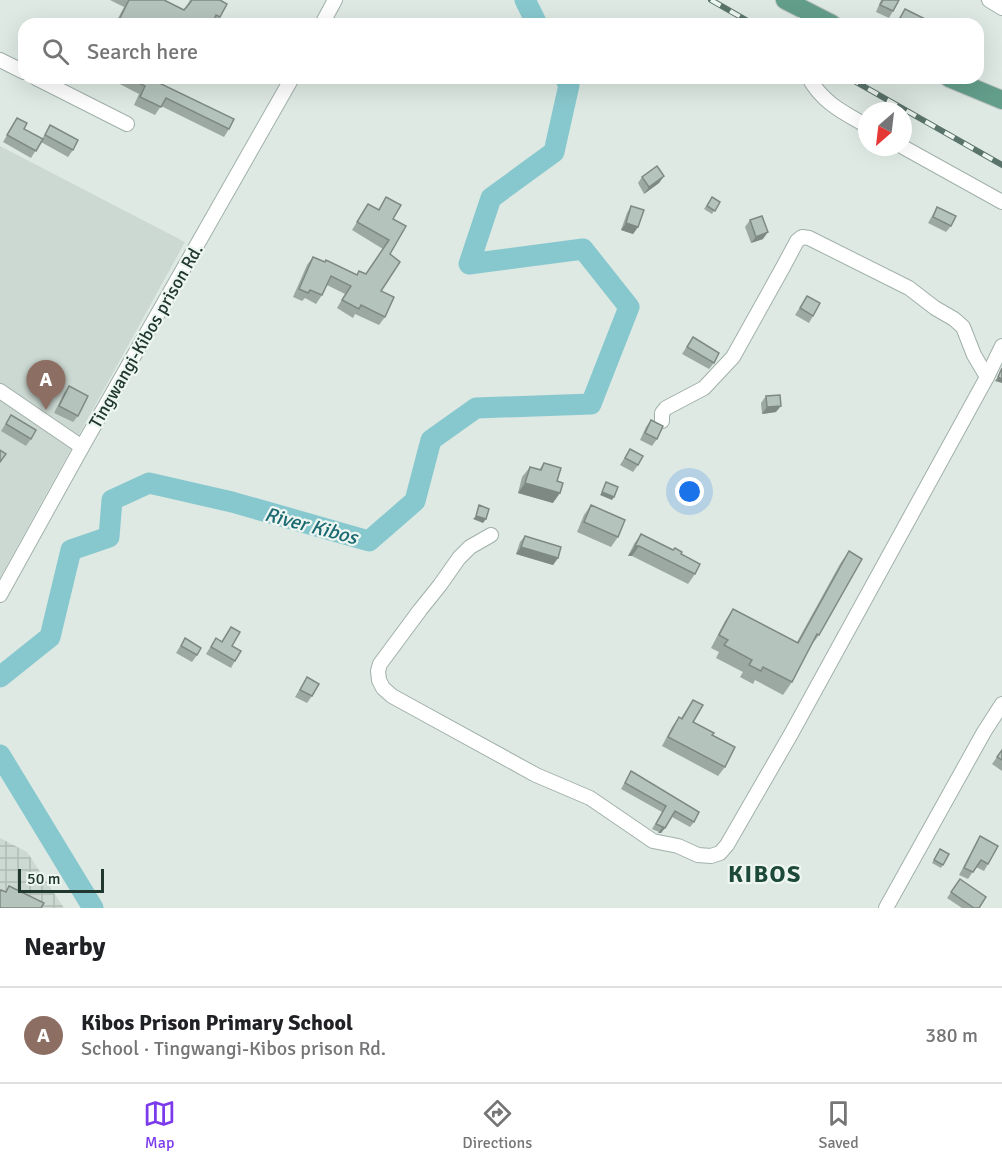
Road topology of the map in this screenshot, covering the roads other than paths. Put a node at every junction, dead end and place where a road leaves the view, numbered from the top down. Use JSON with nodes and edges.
{"nodes":[{"id":1,"x":335,"y":0,"type":"edge"},
{"id":2,"x":785,"y":0,"type":"edge"},
{"id":3,"x":989,"y":0,"type":"edge"},
{"id":4,"x":1002,"y":8,"type":"edge"},
{"id":5,"x":325,"y":18,"type":"edge"},
{"id":6,"x":806,"y":18,"type":"edge"},
{"id":7,"x":0,"y":60,"type":"edge"},
{"id":8,"x":18,"y":69,"type":"edge"},
{"id":9,"x":48,"y":84,"type":"edge"},
{"id":10,"x":289,"y":84,"type":"edge"},
{"id":11,"x":812,"y":84,"type":"edge"},
{"id":12,"x":963,"y":84,"type":"edge"},
{"id":13,"x":1002,"y":100,"type":"edge"},
{"id":14,"x":858,"y":121,"type":"edge"},
{"id":15,"x":127,"y":124,"type":"dead end"},
{"id":16,"x":912,"y":152,"type":"edge"},
{"id":17,"x":1002,"y":202,"type":"edge"},
{"id":18,"x":1002,"y":346,"type":"edge"},
{"id":19,"x":987,"y":377,"type":"junction"},
{"id":20,"x":0,"y":391,"type":"edge"},
{"id":21,"x":662,"y":421,"type":"dead end"},
{"id":22,"x":82,"y":447,"type":"junction"},
{"id":23,"x":491,"y":536,"type":"dead end"},
{"id":24,"x":0,"y":595,"type":"edge"},
{"id":25,"x":1002,"y":704,"type":"edge"},
{"id":26,"x":886,"y":908,"type":"edge"}],
"edges":[{"from":1,"to":5,"type":"street"},
{"from":2,"to":6,"type":"main road"},
{"from":3,"to":4,"type":"street"},
{"from":7,"to":8,"type":"street"},
{"from":9,"to":15,"type":"street"},
{"from":10,"to":22,"type":"street","name":"Tingwangi-Kibos prison Rd."},
{"from":11,"to":14,"type":"street"},
{"from":12,"to":13,"type":"main road"},
{"from":16,"to":17,"type":"street"},
{"from":18,"to":19,"type":"street"},
{"from":19,"to":21,"type":"street"},
{"from":19,"to":23,"type":"street"},
{"from":20,"to":22,"type":"street"},
{"from":22,"to":24,"type":"street","name":"Tingwangi-Kibos prison Rd."},
{"from":25,"to":26,"type":"street"}]}
